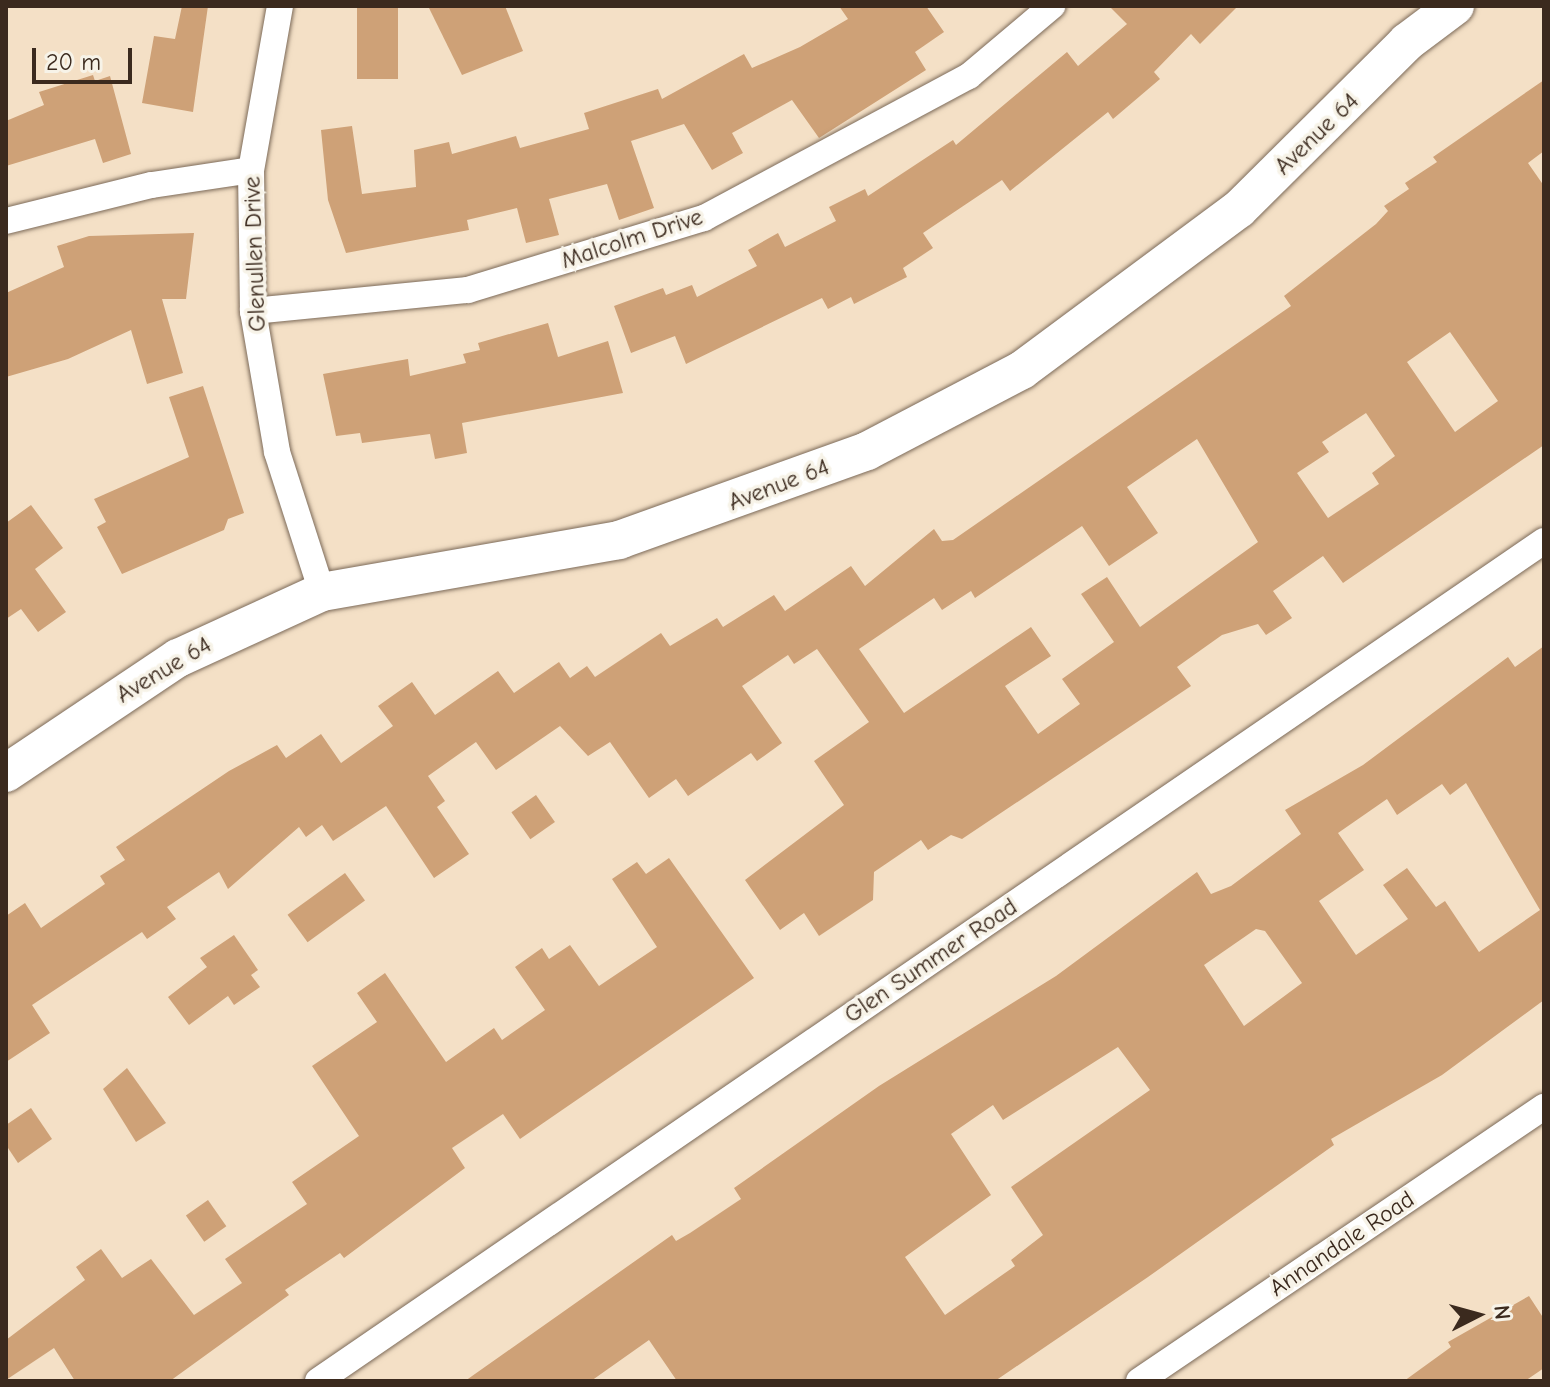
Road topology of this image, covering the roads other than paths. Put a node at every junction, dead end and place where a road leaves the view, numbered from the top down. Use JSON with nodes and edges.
{"nodes":[{"id":1,"x":280,"y":6,"type":"edge"},
{"id":2,"x":1052,"y":6,"type":"edge"},
{"id":3,"x":1455,"y":6,"type":"edge"},
{"id":4,"x":251,"y":170,"type":"junction"},
{"id":5,"x":6,"y":221,"type":"edge"},
{"id":6,"x":253,"y":311,"type":"junction"},
{"id":7,"x":1544,"y":541,"type":"edge"},
{"id":8,"x":322,"y":592,"type":"junction"},
{"id":9,"x":6,"y":773,"type":"edge"},
{"id":10,"x":1544,"y":1107,"type":"edge"},
{"id":11,"x":318,"y":1381,"type":"edge"},
{"id":12,"x":1139,"y":1381,"type":"edge"}],
"edges":[{"from":1,"to":4,"type":"street","name":"Glenullen Drive"},
{"from":2,"to":6,"type":"street","name":"Malcolm Drive"},
{"from":3,"to":8,"type":"street","name":"Avenue 64"},
{"from":4,"to":5,"type":"street"},
{"from":4,"to":6,"type":"street","name":"Glenullen Drive"},
{"from":6,"to":8,"type":"street","name":"Glenullen Drive"},
{"from":7,"to":11,"type":"street","name":"Glen Summer Road"},
{"from":8,"to":9,"type":"street","name":"Avenue 64"},
{"from":10,"to":12,"type":"street","name":"Annandale Road"}]}
